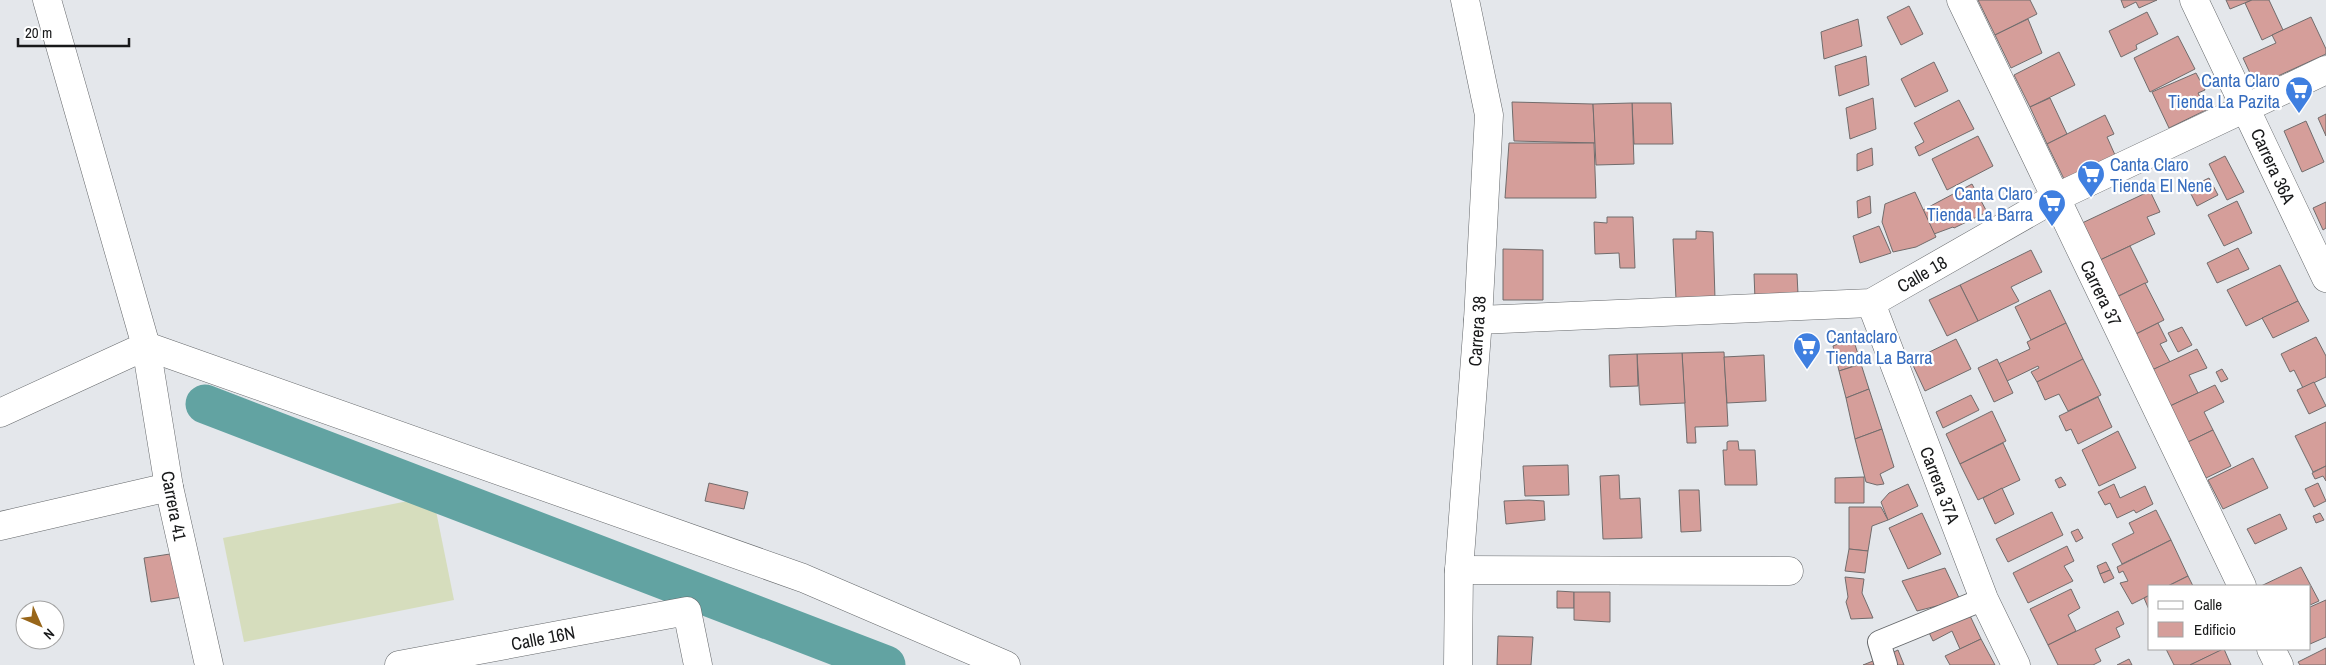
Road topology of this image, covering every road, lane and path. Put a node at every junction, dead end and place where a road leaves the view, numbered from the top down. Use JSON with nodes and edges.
{"nodes":[{"id":1,"x":47,"y":0,"type":"edge"},
{"id":2,"x":1465,"y":0,"type":"edge"},
{"id":3,"x":1961,"y":0,"type":"edge"},
{"id":4,"x":2194,"y":0,"type":"edge"},
{"id":5,"x":2326,"y":70,"type":"edge"},
{"id":6,"x":2246,"y":108,"type":"junction"},
{"id":7,"x":2055,"y":198,"type":"junction"},
{"id":8,"x":2326,"y":278,"type":"edge"},
{"id":9,"x":1871,"y":303,"type":"junction"},
{"id":10,"x":1478,"y":320,"type":"junction"},
{"id":11,"x":146,"y":346,"type":"junction"},
{"id":12,"x":0,"y":413,"type":"edge"},
{"id":13,"x":169,"y":488,"type":"junction"},
{"id":14,"x":0,"y":526,"type":"edge"},
{"id":15,"x":1459,"y":570,"type":"junction"},
{"id":16,"x":1789,"y":571,"type":"dead end"},
{"id":17,"x":2242,"y":585,"type":"edge"},
{"id":18,"x":1984,"y":599,"type":"junction"},
{"id":19,"x":2272,"y":650,"type":"edge"},
{"id":20,"x":208,"y":665,"type":"edge"},
{"id":21,"x":399,"y":665,"type":"edge"},
{"id":22,"x":698,"y":665,"type":"edge"},
{"id":23,"x":1006,"y":665,"type":"edge"},
{"id":24,"x":1458,"y":665,"type":"edge"},
{"id":25,"x":1886,"y":665,"type":"edge"},
{"id":26,"x":2016,"y":665,"type":"edge"},
{"id":27,"x":2279,"y":665,"type":"edge"}],
"edges":[{"from":1,"to":11,"type":"street","name":"Carrera 41"},
{"from":2,"to":10,"type":"street","name":"Carrera 38"},
{"from":3,"to":7,"type":"street","name":"Carrera 37"},
{"from":4,"to":6,"type":"street","name":"Carrera 36A"},
{"from":5,"to":6,"type":"street","name":"Calle 18"},
{"from":6,"to":7,"type":"street","name":"Calle 18"},
{"from":6,"to":8,"type":"street","name":"Carrera 36A"},
{"from":7,"to":9,"type":"street","name":"Calle 18"},
{"from":7,"to":17,"type":"street","name":"Carrera 37"},
{"from":9,"to":10,"type":"street","name":"Calle 18"},
{"from":9,"to":18,"type":"street","name":"Carrera 37A"},
{"from":10,"to":15,"type":"street","name":"Carrera 38"},
{"from":11,"to":12,"type":"street"},
{"from":11,"to":13,"type":"street","name":"Carrera 41"},
{"from":11,"to":23,"type":"street"},
{"from":13,"to":14,"type":"street"},
{"from":13,"to":20,"type":"street","name":"Carrera 41"},
{"from":15,"to":16,"type":"street"},
{"from":15,"to":24,"type":"street","name":"Carrera 38"},
{"from":18,"to":25,"type":"street"},
{"from":18,"to":26,"type":"street","name":"Carrera 37A"},
{"from":19,"to":27,"type":"street"},
{"from":21,"to":22,"type":"street","name":"Calle 16N"}]}
